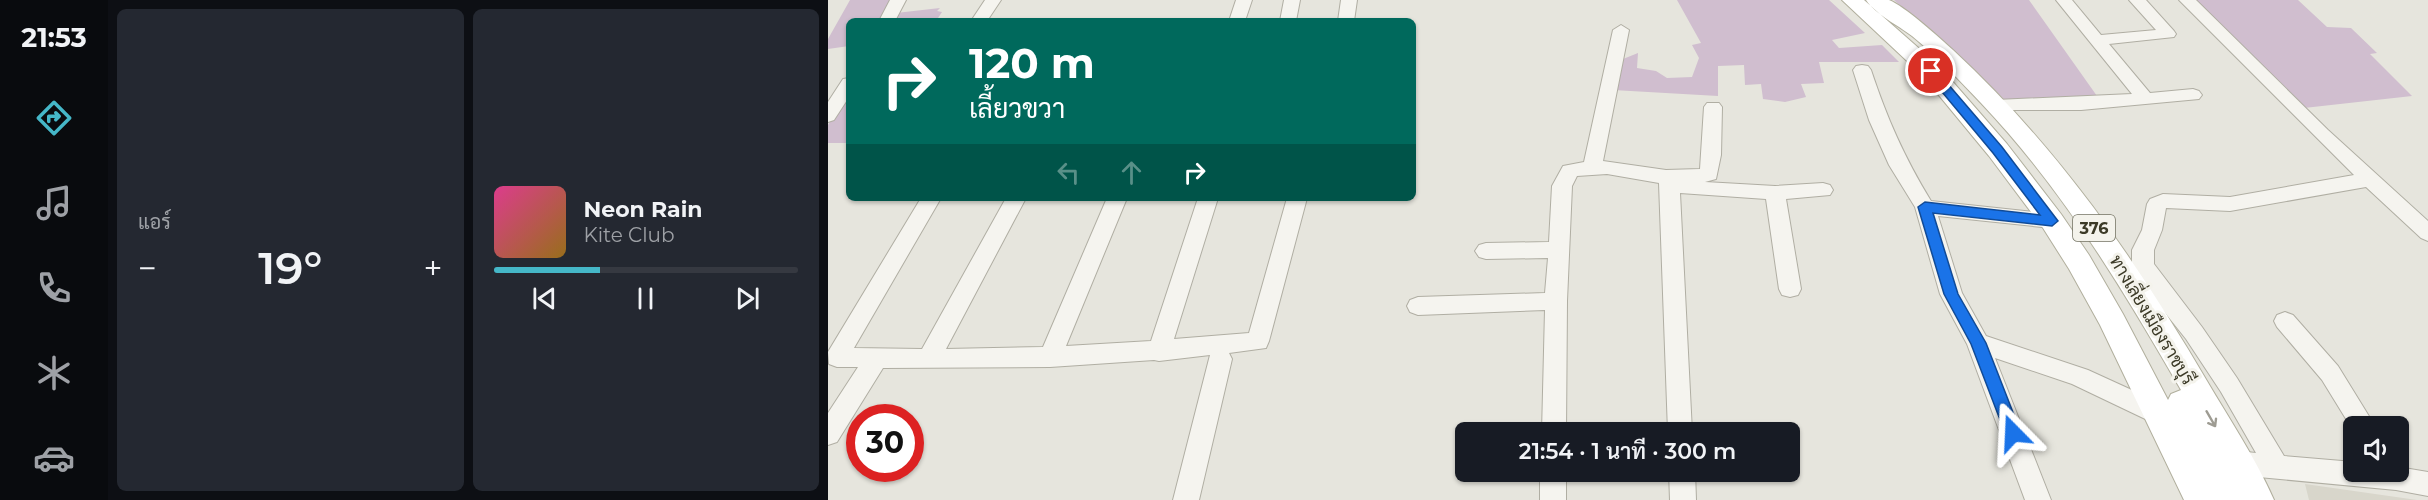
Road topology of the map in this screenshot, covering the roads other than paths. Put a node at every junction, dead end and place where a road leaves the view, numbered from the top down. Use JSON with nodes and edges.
{"nodes":[{"id":1,"x":898,"y":0,"type":"edge"},
{"id":2,"x":996,"y":0,"type":"edge"},
{"id":3,"x":1244,"y":0,"type":"edge"},
{"id":4,"x":1292,"y":0,"type":"edge"},
{"id":5,"x":1349,"y":0,"type":"edge"},
{"id":6,"x":1847,"y":0,"type":"edge"},
{"id":7,"x":1873,"y":0,"type":"edge"},
{"id":8,"x":2064,"y":0,"type":"edge"},
{"id":9,"x":2137,"y":0,"type":"edge"},
{"id":10,"x":2187,"y":0,"type":"edge"},
{"id":11,"x":888,"y":18,"type":"edge"},
{"id":12,"x":981,"y":18,"type":"edge"},
{"id":13,"x":1238,"y":18,"type":"edge"},
{"id":14,"x":1289,"y":18,"type":"edge"},
{"id":15,"x":1346,"y":18,"type":"edge"},
{"id":16,"x":1621,"y":30,"type":"dead end"},
{"id":17,"x":1892,"y":36,"type":"junction"},
{"id":18,"x":2097,"y":40,"type":"junction"},
{"id":19,"x":1862,"y":70,"type":"dead end"},
{"id":20,"x":1931,"y":71,"type":"junction"},
{"id":21,"x":846,"y":88,"type":"edge"},
{"id":22,"x":2193,"y":95,"type":"dead end"},
{"id":23,"x":2145,"y":99,"type":"junction"},
{"id":24,"x":1996,"y":106,"type":"junction"},
{"id":25,"x":1713,"y":107,"type":"dead end"},
{"id":26,"x":828,"y":116,"type":"edge"},
{"id":27,"x":1592,"y":167,"type":"junction"},
{"id":28,"x":2034,"y":174,"type":"junction"},
{"id":29,"x":2370,"y":179,"type":"junction"},
{"id":30,"x":1669,"y":181,"type":"junction"},
{"id":31,"x":1823,"y":190,"type":"dead end"},
{"id":32,"x":1775,"y":193,"type":"junction"},
{"id":33,"x":929,"y":201,"type":"edge"},
{"id":34,"x":1014,"y":201,"type":"edge"},
{"id":35,"x":1116,"y":201,"type":"edge"},
{"id":36,"x":1207,"y":201,"type":"edge"},
{"id":37,"x":1296,"y":201,"type":"edge"},
{"id":38,"x":1925,"y":207,"type":"junction"},
{"id":39,"x":2052,"y":221,"type":"junction"},
{"id":40,"x":2428,"y":233,"type":"edge"},
{"id":41,"x":1559,"y":250,"type":"junction"},
{"id":42,"x":1486,"y":251,"type":"dead end"},
{"id":43,"x":1790,"y":289,"type":"dead end"},
{"id":44,"x":1556,"y":301,"type":"junction"},
{"id":45,"x":1418,"y":306,"type":"dead end"},
{"id":46,"x":2285,"y":321,"type":"dead end"},
{"id":47,"x":1978,"y":343,"type":"junction"},
{"id":48,"x":1159,"y":352,"type":"junction"},
{"id":49,"x":930,"y":357,"type":"junction"},
{"id":50,"x":1050,"y":357,"type":"junction"},
{"id":51,"x":876,"y":359,"type":"junction"},
{"id":52,"x":1220,"y":359,"type":"dead end"},
{"id":53,"x":2160,"y":415,"type":"junction"},
{"id":54,"x":2357,"y":416,"type":"edge"},
{"id":55,"x":1554,"y":422,"type":"edge"},
{"id":56,"x":1680,"y":422,"type":"edge"},
{"id":57,"x":828,"y":434,"type":"edge"},
{"id":58,"x":2237,"y":463,"type":"junction"},
{"id":59,"x":2276,"y":465,"type":"junction"},
{"id":60,"x":2343,"y":471,"type":"edge"},
{"id":61,"x":2409,"y":479,"type":"edge"},
{"id":62,"x":1553,"y":482,"type":"edge"},
{"id":63,"x":1682,"y":482,"type":"edge"},
{"id":64,"x":2428,"y":483,"type":"edge"},
{"id":65,"x":1186,"y":500,"type":"edge"},
{"id":66,"x":1552,"y":500,"type":"edge"},
{"id":67,"x":1683,"y":500,"type":"edge"},
{"id":68,"x":2038,"y":500,"type":"edge"},
{"id":69,"x":2201,"y":500,"type":"edge"},
{"id":70,"x":2213,"y":500,"type":"edge"},
{"id":71,"x":2233,"y":500,"type":"edge"},
{"id":72,"x":2257,"y":500,"type":"edge"}],
"edges":[{"from":1,"to":11,"type":"street"},
{"from":2,"to":12,"type":"street"},
{"from":3,"to":13,"type":"street"},
{"from":4,"to":14,"type":"street"},
{"from":5,"to":15,"type":"street"},
{"from":6,"to":17,"type":"main road"},
{"from":7,"to":17,"type":"main road","name":"ทางเลี่ยงเมืองราชบุรี","number":"376"},
{"from":7,"to":24,"type":"main road","name":"ทางเลี่ยงเมืองราชบุรี","number":"376"},
{"from":7,"to":28,"type":"main road","name":"ทางเลี่ยงเมืองราชบุรี","number":"376"},
{"from":8,"to":18,"type":"street"},
{"from":9,"to":18,"type":"street"},
{"from":10,"to":29,"type":"street"},
{"from":16,"to":27,"type":"street"},
{"from":17,"to":20,"type":"main road","name":"ทางเลี่ยงเมืองราชบุรี","number":"376"},
{"from":18,"to":23,"type":"street"},
{"from":19,"to":38,"type":"street"},
{"from":20,"to":28,"type":"main road","name":"ทางเลี่ยงเมืองราชบุรี","number":"376"},
{"from":20,"to":39,"type":"main road","name":"ทางเลี่ยงเมืองราชบุรี","number":"376"},
{"from":21,"to":26,"type":"street"},
{"from":22,"to":23,"type":"street"},
{"from":23,"to":24,"type":"street"},
{"from":24,"to":58,"type":"main road","name":"ทางเลี่ยงเมืองราชบุรี","number":"376","one_way":true},
{"from":25,"to":30,"type":"street"},
{"from":27,"to":30,"type":"street"},
{"from":27,"to":41,"type":"street"},
{"from":28,"to":70,"type":"main road","name":"ทางเลี่ยงเมืองราชบุรี","number":"376"},
{"from":28,"to":71,"type":"main road","name":"ทางเลี่ยงเมืองราชบุรี","number":"376"},
{"from":29,"to":40,"type":"street"},
{"from":29,"to":59,"type":"street"},
{"from":30,"to":32,"type":"street"},
{"from":30,"to":56,"type":"street"},
{"from":31,"to":32,"type":"street"},
{"from":32,"to":43,"type":"street"},
{"from":33,"to":51,"type":"street"},
{"from":34,"to":49,"type":"street"},
{"from":35,"to":50,"type":"street"},
{"from":36,"to":48,"type":"street"},
{"from":37,"to":48,"type":"street"},
{"from":38,"to":39,"type":"street"},
{"from":38,"to":47,"type":"street"},
{"from":39,"to":53,"type":"main road","name":"ทางเลี่ยงเมืองราชบุรี","number":"376"},
{"from":41,"to":42,"type":"street"},
{"from":41,"to":44,"type":"street"},
{"from":44,"to":45,"type":"street"},
{"from":44,"to":55,"type":"street"},
{"from":46,"to":54,"type":"street"},
{"from":47,"to":53,"type":"street"},
{"from":47,"to":68,"type":"street"},
{"from":48,"to":50,"type":"street"},
{"from":49,"to":50,"type":"street"},
{"from":49,"to":51,"type":"street"},
{"from":51,"to":57,"type":"street"},
{"from":52,"to":65,"type":"street"},
{"from":53,"to":69,"type":"main road","name":"ทางเลี่ยงเมืองราชบุรี","number":"376"},
{"from":58,"to":59,"type":"street"},
{"from":58,"to":72,"type":"main road","name":"ทางเลี่ยงเมืองราชบุรี","number":"376"},
{"from":59,"to":60,"type":"street"},
{"from":61,"to":64,"type":"street"},
{"from":62,"to":66,"type":"street"},
{"from":63,"to":67,"type":"street"}]}
